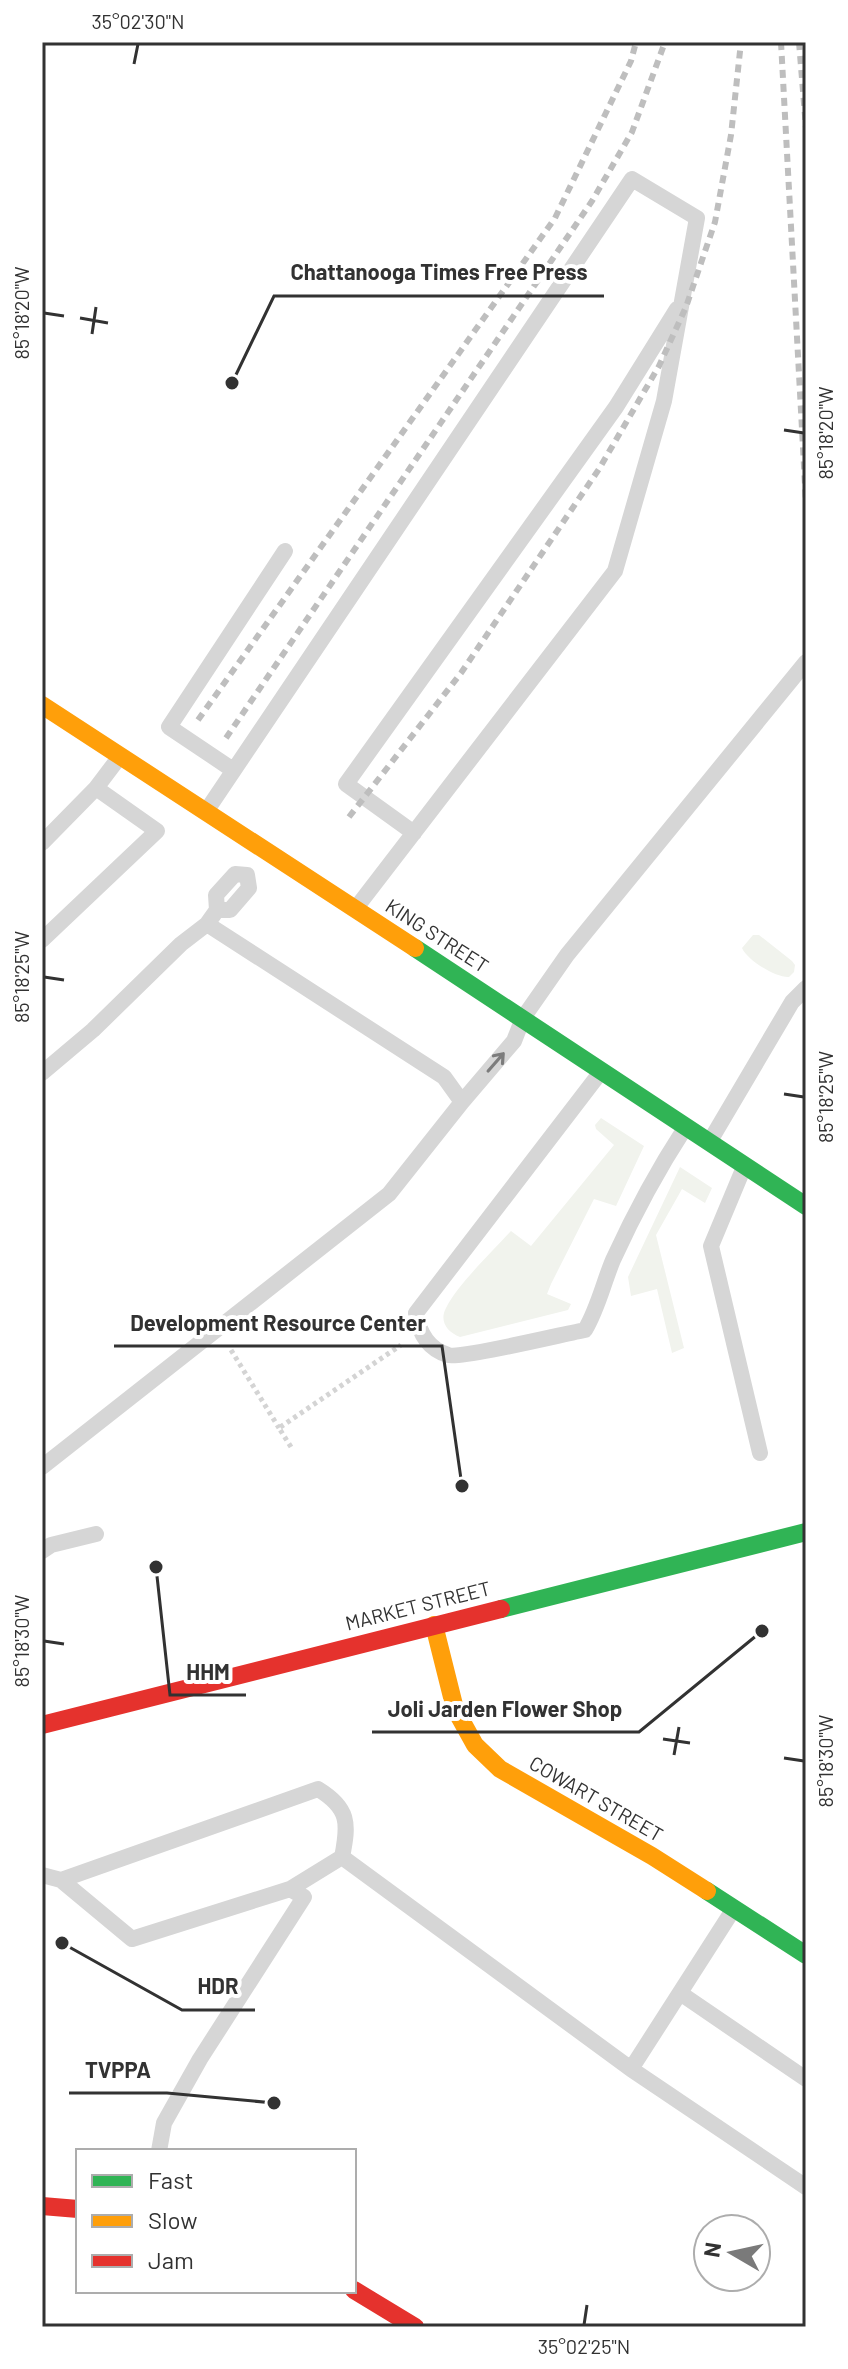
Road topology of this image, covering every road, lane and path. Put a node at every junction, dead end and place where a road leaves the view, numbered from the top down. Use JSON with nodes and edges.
{"nodes":[{"id":1,"x":682,"y":302,"type":"junction"},
{"id":2,"x":285,"y":551,"type":"dead end"},
{"id":3,"x":806,"y":662,"type":"edge"},
{"id":4,"x":42,"y":705,"type":"edge"},
{"id":5,"x":120,"y":756,"type":"junction"},
{"id":6,"x":233,"y":770,"type":"junction"},
{"id":7,"x":96,"y":788,"type":"junction"},
{"id":8,"x":205,"y":812,"type":"junction"},
{"id":9,"x":414,"y":833,"type":"junction"},
{"id":10,"x":42,"y":843,"type":"edge"},
{"id":11,"x":264,"y":851,"type":"junction"},
{"id":12,"x":355,"y":910,"type":"junction"},
{"id":13,"x":212,"y":917,"type":"junction"},
{"id":14,"x":42,"y":940,"type":"edge"},
{"id":15,"x":806,"y":988,"type":"edge"},
{"id":16,"x":523,"y":1018,"type":"junction"},
{"id":17,"x":600,"y":1071,"type":"junction"},
{"id":18,"x":42,"y":1073,"type":"edge"},
{"id":19,"x":462,"y":1102,"type":"junction"},
{"id":20,"x":685,"y":1127,"type":"junction"},
{"id":21,"x":709,"y":1143,"type":"junction"},
{"id":22,"x":744,"y":1165,"type":"junction"},
{"id":23,"x":806,"y":1206,"type":"edge"},
{"id":24,"x":218,"y":1328,"type":"junction"},
{"id":25,"x":421,"y":1331,"type":"junction"},
{"id":26,"x":279,"y":1428,"type":"junction"},
{"id":27,"x":291,"y":1447,"type":"dead end"},
{"id":28,"x":760,"y":1453,"type":"dead end"},
{"id":29,"x":42,"y":1467,"type":"edge"},
{"id":30,"x":806,"y":1532,"type":"edge"},
{"id":31,"x":96,"y":1534,"type":"dead end"},
{"id":32,"x":42,"y":1551,"type":"edge"},
{"id":33,"x":434,"y":1625,"type":"junction"},
{"id":34,"x":42,"y":1725,"type":"edge"},
{"id":35,"x":342,"y":1857,"type":"junction"},
{"id":36,"x":42,"y":1875,"type":"edge"},
{"id":37,"x":61,"y":1880,"type":"junction"},
{"id":38,"x":290,"y":1889,"type":"junction"},
{"id":39,"x":734,"y":1909,"type":"junction"},
{"id":40,"x":806,"y":1955,"type":"edge"},
{"id":41,"x":680,"y":1993,"type":"junction"},
{"id":42,"x":631,"y":2069,"type":"junction"},
{"id":43,"x":806,"y":2079,"type":"edge"},
{"id":44,"x":159,"y":2149,"type":"edge"},
{"id":45,"x":806,"y":2187,"type":"edge"},
{"id":46,"x":42,"y":2206,"type":"edge"},
{"id":47,"x":76,"y":2209,"type":"edge"},
{"id":48,"x":356,"y":2291,"type":"edge"},
{"id":49,"x":415,"y":2327,"type":"edge"}],
"edges":[{"from":1,"to":6,"type":"lane"},
{"from":1,"to":9,"type":"lane"},
{"from":1,"to":9,"type":"lane"},
{"from":2,"to":6,"type":"lane"},
{"from":3,"to":16,"type":"lane"},
{"from":4,"to":5,"type":"street","name":"KING STREET"},
{"from":5,"to":7,"type":"lane"},
{"from":5,"to":8,"type":"street","name":"KING STREET"},
{"from":6,"to":8,"type":"lane"},
{"from":7,"to":10,"type":"lane"},
{"from":7,"to":14,"type":"lane"},
{"from":8,"to":11,"type":"street","name":"KING STREET"},
{"from":9,"to":12,"type":"lane"},
{"from":11,"to":12,"type":"street","name":"KING STREET"},
{"from":11,"to":13,"type":"lane"},
{"from":12,"to":16,"type":"street","name":"KING STREET"},
{"from":13,"to":18,"type":"lane"},
{"from":13,"to":19,"type":"lane"},
{"from":15,"to":21,"type":"lane"},
{"from":16,"to":17,"type":"street","name":"KING STREET"},
{"from":19,"to":16,"type":"lane","one_way":true},
{"from":17,"to":20,"type":"street","name":"KING STREET"},
{"from":17,"to":25,"type":"lane"},
{"from":19,"to":24,"type":"lane"},
{"from":20,"to":21,"type":"street","name":"KING STREET"},
{"from":20,"to":25,"type":"lane"},
{"from":21,"to":22,"type":"street","name":"KING STREET"},
{"from":22,"to":23,"type":"street","name":"KING STREET"},
{"from":22,"to":28,"type":"lane"},
{"from":24,"to":26,"type":"path"},
{"from":24,"to":29,"type":"lane"},
{"from":25,"to":26,"type":"path"},
{"from":26,"to":27,"type":"path"},
{"from":30,"to":33,"type":"street","name":"MARKET STREET"},
{"from":31,"to":32,"type":"lane"},
{"from":33,"to":34,"type":"street","name":"MARKET STREET"},
{"from":33,"to":39,"type":"street","name":"COWART STREET"},
{"from":35,"to":37,"type":"lane"},
{"from":35,"to":38,"type":"lane"},
{"from":35,"to":42,"type":"lane"},
{"from":36,"to":37,"type":"lane"},
{"from":37,"to":38,"type":"lane"},
{"from":38,"to":44,"type":"lane"},
{"from":39,"to":40,"type":"street","name":"COWART STREET"},
{"from":39,"to":41,"type":"lane"},
{"from":41,"to":42,"type":"lane"},
{"from":41,"to":43,"type":"lane"},
{"from":42,"to":45,"type":"lane"},
{"from":46,"to":47,"type":"street"},
{"from":48,"to":49,"type":"street"}]}
